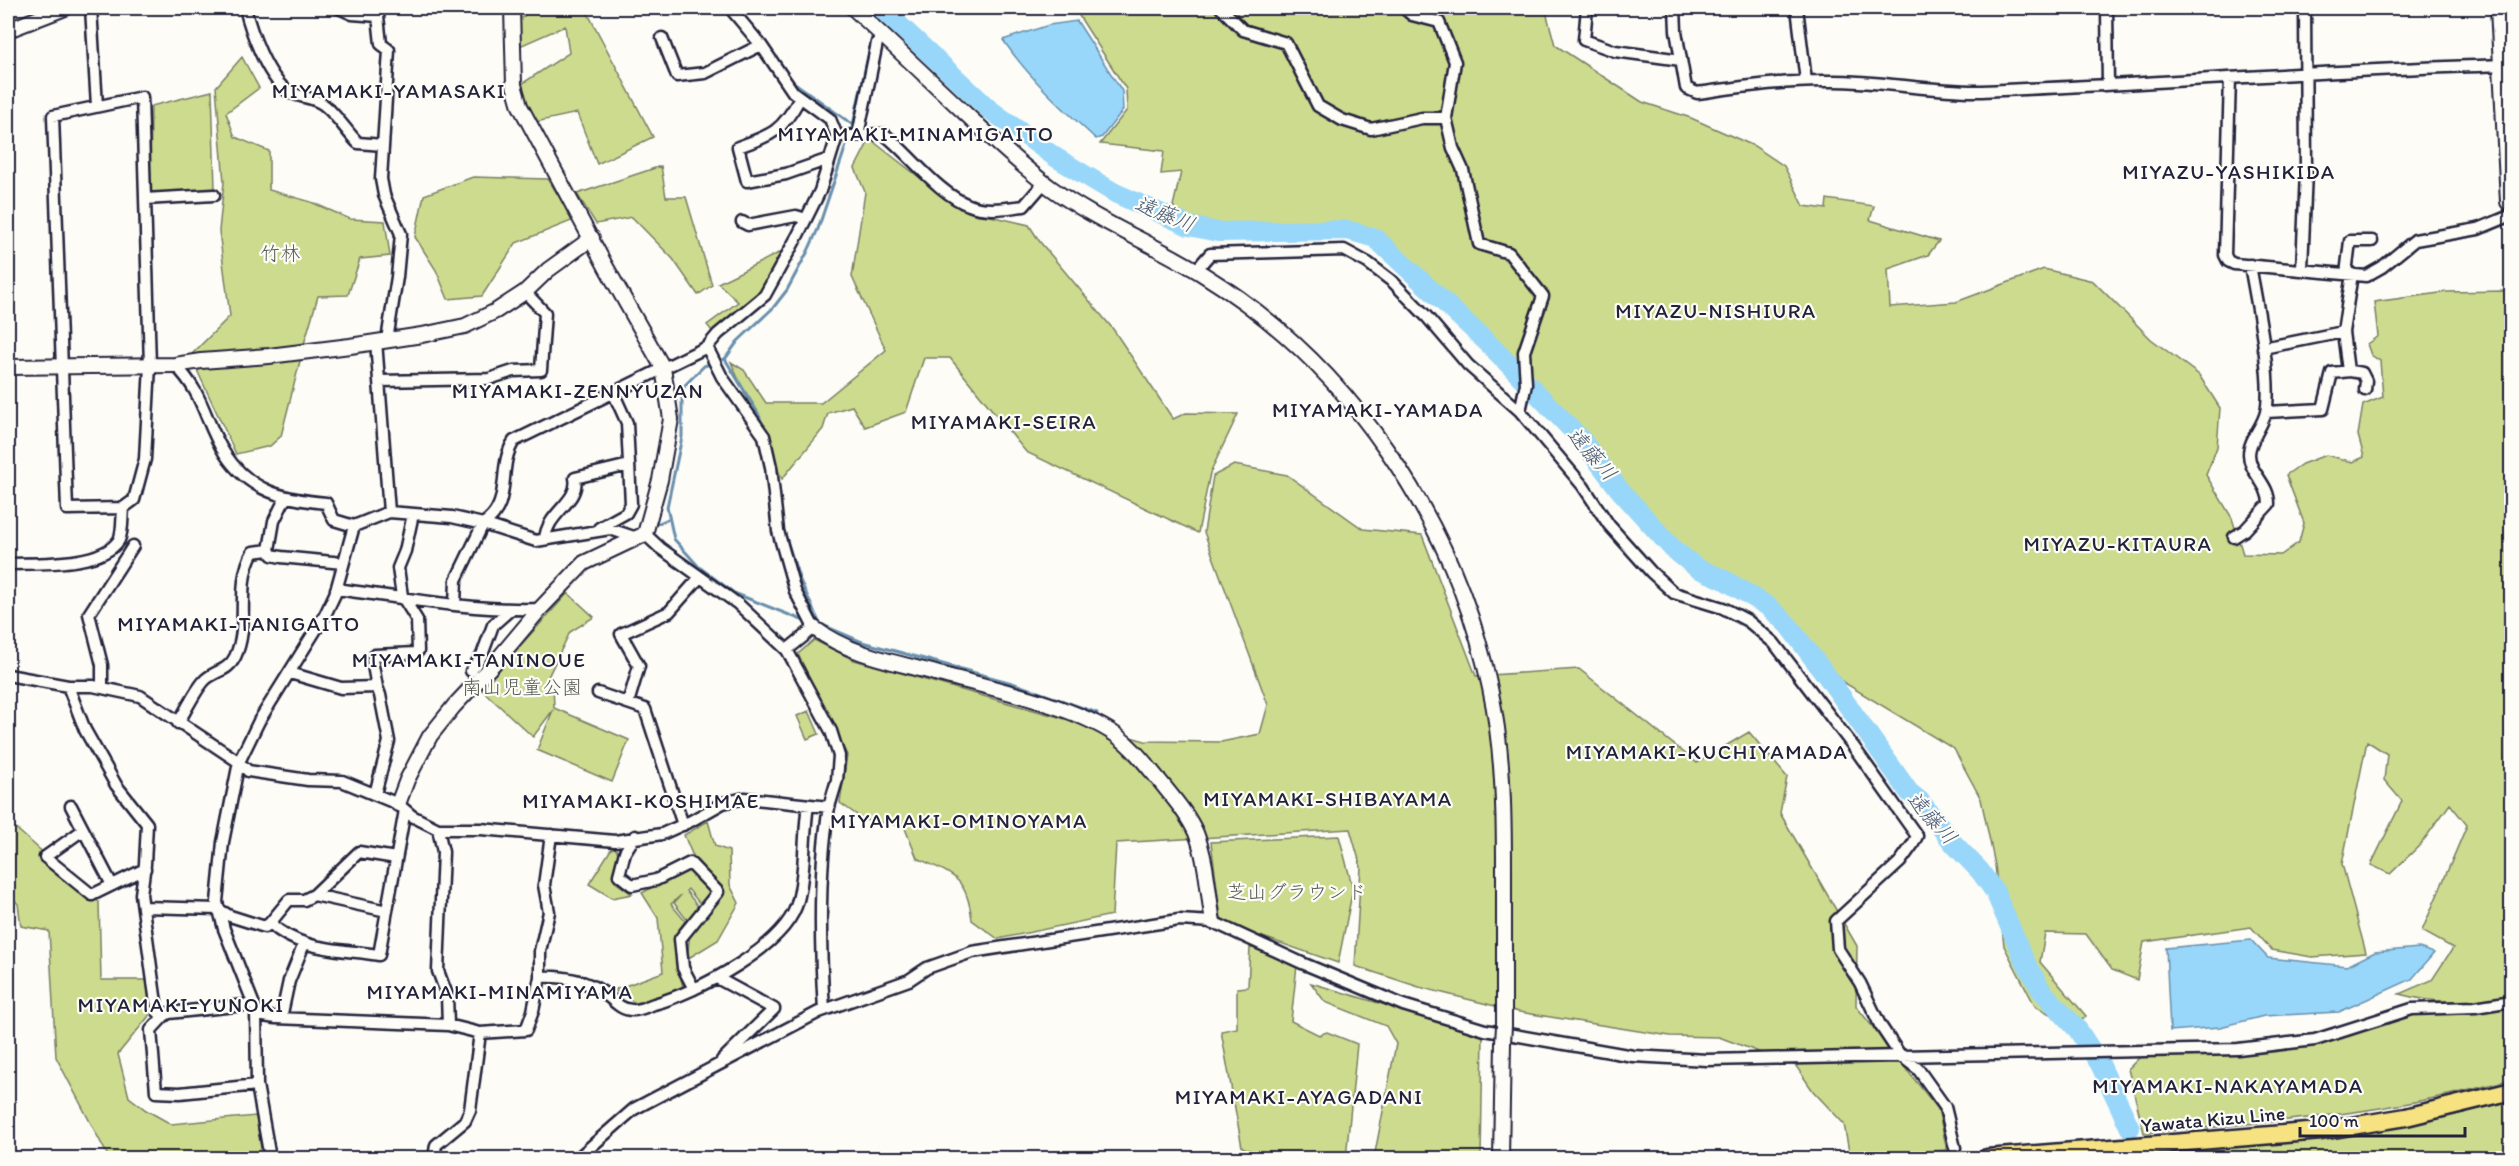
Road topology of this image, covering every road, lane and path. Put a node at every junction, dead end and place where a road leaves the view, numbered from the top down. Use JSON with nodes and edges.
{"nodes":[{"id":1,"x":66,"y":8,"type":"edge"},
{"id":2,"x":92,"y":8,"type":"edge"},
{"id":3,"x":245,"y":8,"type":"edge"},
{"id":4,"x":339,"y":8,"type":"edge"},
{"id":5,"x":512,"y":8,"type":"edge"},
{"id":6,"x":730,"y":8,"type":"edge"},
{"id":7,"x":853,"y":8,"type":"edge"},
{"id":8,"x":1221,"y":8,"type":"edge"},
{"id":9,"x":1404,"y":8,"type":"edge"},
{"id":10,"x":1587,"y":8,"type":"edge"},
{"id":11,"x":1675,"y":8,"type":"edge"},
{"id":12,"x":1797,"y":8,"type":"edge"},
{"id":13,"x":2107,"y":8,"type":"edge"},
{"id":14,"x":2305,"y":8,"type":"edge"},
{"id":15,"x":2498,"y":8,"type":"edge"},
{"id":16,"x":379,"y":12,"type":"edge"},
{"id":17,"x":8,"y":30,"type":"edge"},
{"id":18,"x":882,"y":35,"type":"junction"},
{"id":19,"x":662,"y":38,"type":"dead end"},
{"id":20,"x":761,"y":45,"type":"junction"},
{"id":21,"x":1681,"y":60,"type":"junction"},
{"id":22,"x":2505,"y":65,"type":"edge"},
{"id":23,"x":2306,"y":74,"type":"junction"},
{"id":24,"x":2230,"y":78,"type":"junction"},
{"id":25,"x":1806,"y":81,"type":"junction"},
{"id":26,"x":2108,"y":85,"type":"junction"},
{"id":27,"x":801,"y":98,"type":"junction"},
{"id":28,"x":97,"y":106,"type":"junction"},
{"id":29,"x":1446,"y":118,"type":"junction"},
{"id":30,"x":856,"y":135,"type":"junction"},
{"id":31,"x":839,"y":136,"type":"junction"},
{"id":32,"x":383,"y":145,"type":"junction"},
{"id":33,"x":830,"y":159,"type":"junction"},
{"id":34,"x":1044,"y":183,"type":"junction"},
{"id":35,"x":214,"y":195,"type":"dead end"},
{"id":36,"x":145,"y":199,"type":"junction"},
{"id":37,"x":2510,"y":212,"type":"edge"},
{"id":38,"x":806,"y":219,"type":"junction"},
{"id":39,"x":742,"y":222,"type":"dead end"},
{"id":40,"x":592,"y":238,"type":"junction"},
{"id":41,"x":2372,"y":241,"type":"dead end"},
{"id":42,"x":2250,"y":266,"type":"junction"},
{"id":43,"x":2302,"y":269,"type":"junction"},
{"id":44,"x":1196,"y":270,"type":"junction"},
{"id":45,"x":2349,"y":274,"type":"junction"},
{"id":46,"x":525,"y":292,"type":"junction"},
{"id":47,"x":2343,"y":332,"type":"junction"},
{"id":48,"x":381,"y":340,"type":"junction"},
{"id":49,"x":707,"y":347,"type":"junction"},
{"id":50,"x":2263,"y":348,"type":"junction"},
{"id":51,"x":150,"y":365,"type":"junction"},
{"id":52,"x":175,"y":366,"type":"junction"},
{"id":53,"x":62,"y":367,"type":"junction"},
{"id":54,"x":8,"y":368,"type":"edge"},
{"id":55,"x":663,"y":368,"type":"junction"},
{"id":56,"x":2348,"y":371,"type":"junction"},
{"id":57,"x":379,"y":381,"type":"junction"},
{"id":58,"x":2365,"y":390,"type":"dead end"},
{"id":59,"x":613,"y":392,"type":"junction"},
{"id":60,"x":1520,"y":411,"type":"junction"},
{"id":61,"x":2266,"y":412,"type":"junction"},
{"id":62,"x":629,"y":465,"type":"junction"},
{"id":63,"x":285,"y":499,"type":"junction"},
{"id":64,"x":123,"y":508,"type":"junction"},
{"id":65,"x":389,"y":512,"type":"junction"},
{"id":66,"x":413,"y":514,"type":"junction"},
{"id":67,"x":483,"y":524,"type":"junction"},
{"id":68,"x":354,"y":526,"type":"junction"},
{"id":69,"x":593,"y":531,"type":"junction"},
{"id":70,"x":641,"y":536,"type":"junction"},
{"id":71,"x":2234,"y":537,"type":"dead end"},
{"id":72,"x":545,"y":539,"type":"junction"},
{"id":73,"x":134,"y":546,"type":"dead end"},
{"id":74,"x":269,"y":550,"type":"junction"},
{"id":75,"x":343,"y":563,"type":"junction"},
{"id":76,"x":8,"y":564,"type":"edge"},
{"id":77,"x":700,"y":577,"type":"junction"},
{"id":78,"x":336,"y":589,"type":"junction"},
{"id":79,"x":403,"y":598,"type":"junction"},
{"id":80,"x":455,"y":605,"type":"junction"},
{"id":81,"x":540,"y":609,"type":"junction"},
{"id":82,"x":510,"y":610,"type":"junction"},
{"id":83,"x":814,"y":628,"type":"junction"},
{"id":84,"x":787,"y":650,"type":"junction"},
{"id":85,"x":471,"y":671,"type":"dead end"},
{"id":86,"x":290,"y":673,"type":"junction"},
{"id":87,"x":8,"y":675,"type":"edge"},
{"id":88,"x":68,"y":686,"type":"junction"},
{"id":89,"x":377,"y":687,"type":"junction"},
{"id":90,"x":102,"y":688,"type":"junction"},
{"id":91,"x":598,"y":693,"type":"dead end"},
{"id":92,"x":628,"y":703,"type":"junction"},
{"id":93,"x":178,"y":723,"type":"junction"},
{"id":94,"x":239,"y":762,"type":"junction"},
{"id":95,"x":375,"y":794,"type":"junction"},
{"id":96,"x":808,"y":805,"type":"junction"},
{"id":97,"x":71,"y":806,"type":"dead end"},
{"id":98,"x":401,"y":807,"type":"junction"},
{"id":99,"x":829,"y":807,"type":"junction"},
{"id":100,"x":683,"y":825,"type":"junction"},
{"id":101,"x":438,"y":829,"type":"junction"},
{"id":102,"x":83,"y":830,"type":"junction"},
{"id":103,"x":552,"y":835,"type":"junction"},
{"id":104,"x":635,"y":836,"type":"junction"},
{"id":105,"x":396,"y":858,"type":"junction"},
{"id":106,"x":145,"y":869,"type":"junction"},
{"id":107,"x":112,"y":885,"type":"junction"},
{"id":108,"x":314,"y":895,"type":"junction"},
{"id":109,"x":143,"y":907,"type":"junction"},
{"id":110,"x":218,"y":909,"type":"junction"},
{"id":111,"x":387,"y":911,"type":"junction"},
{"id":112,"x":1213,"y":922,"type":"junction"},
{"id":113,"x":270,"y":923,"type":"junction"},
{"id":114,"x":304,"y":944,"type":"junction"},
{"id":115,"x":540,"y":977,"type":"junction"},
{"id":116,"x":717,"y":978,"type":"junction"},
{"id":117,"x":694,"y":989,"type":"junction"},
{"id":118,"x":2511,"y":1001,"type":"edge"},
{"id":119,"x":255,"y":1010,"type":"junction"},
{"id":120,"x":824,"y":1010,"type":"junction"},
{"id":121,"x":164,"y":1016,"type":"junction"},
{"id":122,"x":281,"y":1018,"type":"junction"},
{"id":123,"x":448,"y":1025,"type":"junction"},
{"id":124,"x":480,"y":1033,"type":"junction"},
{"id":125,"x":1900,"y":1054,"type":"junction"},
{"id":126,"x":713,"y":1068,"type":"junction"},
{"id":127,"x":257,"y":1084,"type":"junction"},
{"id":128,"x":2511,"y":1091,"type":"edge"},
{"id":129,"x":1956,"y":1148,"type":"tunnel mouth"},
{"id":130,"x":270,"y":1158,"type":"edge"},
{"id":131,"x":435,"y":1158,"type":"edge"},
{"id":132,"x":578,"y":1158,"type":"edge"},
{"id":133,"x":1501,"y":1158,"type":"edge"},
{"id":134,"x":1987,"y":1158,"type":"edge"}],
"edges":[{"from":1,"to":17,"type":"street"},
{"from":2,"to":28,"type":"street"},
{"from":3,"to":32,"type":"street"},
{"from":4,"to":16,"type":"street"},
{"from":5,"to":40,"type":"street"},
{"from":6,"to":20,"type":"street"},
{"from":7,"to":18,"type":"street"},
{"from":8,"to":29,"type":"street"},
{"from":9,"to":29,"type":"street"},
{"from":10,"to":21,"type":"street"},
{"from":11,"to":21,"type":"street"},
{"from":12,"to":25,"type":"street"},
{"from":13,"to":26,"type":"street"},
{"from":14,"to":23,"type":"street"},
{"from":15,"to":22,"type":"street"},
{"from":16,"to":32,"type":"street"},
{"from":18,"to":30,"type":"street"},
{"from":18,"to":34,"type":"street"},
{"from":19,"to":20,"type":"street"},
{"from":20,"to":27,"type":"street"},
{"from":21,"to":25,"type":"street"},
{"from":22,"to":23,"type":"street"},
{"from":22,"to":37,"type":"street"},
{"from":23,"to":24,"type":"street"},
{"from":23,"to":43,"type":"street"},
{"from":24,"to":26,"type":"street"},
{"from":24,"to":42,"type":"street"},
{"from":25,"to":26,"type":"street"},
{"from":27,"to":31,"type":"street"},
{"from":27,"to":33,"type":"street"},
{"from":28,"to":36,"type":"street"},
{"from":28,"to":53,"type":"street"},
{"from":29,"to":60,"type":"street"},
{"from":30,"to":31,"type":"street"},
{"from":30,"to":34,"type":"street"},
{"from":31,"to":33,"type":"street"},
{"from":32,"to":48,"type":"street"},
{"from":33,"to":38,"type":"street"},
{"from":34,"to":44,"type":"street"},
{"from":35,"to":36,"type":"street"},
{"from":36,"to":51,"type":"street"},
{"from":37,"to":45,"type":"street"},
{"from":38,"to":39,"type":"street"},
{"from":38,"to":49,"type":"street"},
{"from":40,"to":46,"type":"street"},
{"from":40,"to":55,"type":"street"},
{"from":41,"to":45,"type":"street"},
{"from":42,"to":43,"type":"street"},
{"from":42,"to":50,"type":"street"},
{"from":43,"to":45,"type":"street"},
{"from":44,"to":60,"type":"street"},
{"from":44,"to":133,"type":"street","bridge":true},
{"from":45,"to":47,"type":"street"},
{"from":46,"to":48,"type":"street"},
{"from":46,"to":57,"type":"street"},
{"from":47,"to":50,"type":"street"},
{"from":47,"to":56,"type":"street"},
{"from":48,"to":52,"type":"street"},
{"from":48,"to":57,"type":"street"},
{"from":49,"to":55,"type":"street"},
{"from":49,"to":83,"type":"street"},
{"from":50,"to":61,"type":"street"},
{"from":51,"to":52,"type":"street"},
{"from":51,"to":53,"type":"street"},
{"from":51,"to":64,"type":"street"},
{"from":52,"to":63,"type":"street"},
{"from":53,"to":54,"type":"street"},
{"from":53,"to":64,"type":"street"},
{"from":55,"to":59,"type":"street"},
{"from":55,"to":70,"type":"street"},
{"from":56,"to":58,"type":"street"},
{"from":56,"to":61,"type":"street"},
{"from":57,"to":65,"type":"street"},
{"from":59,"to":62,"type":"street"},
{"from":59,"to":67,"type":"street"},
{"from":60,"to":125,"type":"street"},
{"from":61,"to":71,"type":"street"},
{"from":62,"to":69,"type":"street"},
{"from":62,"to":72,"type":"street"},
{"from":63,"to":68,"type":"street"},
{"from":63,"to":74,"type":"street"},
{"from":64,"to":76,"type":"street"},
{"from":65,"to":66,"type":"street"},
{"from":65,"to":68,"type":"street"},
{"from":66,"to":67,"type":"street"},
{"from":66,"to":79,"type":"street"},
{"from":67,"to":72,"type":"street"},
{"from":67,"to":80,"type":"street"},
{"from":68,"to":75,"type":"street"},
{"from":69,"to":70,"type":"street"},
{"from":69,"to":72,"type":"street"},
{"from":70,"to":77,"type":"street"},
{"from":70,"to":81,"type":"street"},
{"from":73,"to":90,"type":"street"},
{"from":74,"to":75,"type":"street"},
{"from":74,"to":93,"type":"street"},
{"from":75,"to":78,"type":"street"},
{"from":77,"to":84,"type":"street"},
{"from":77,"to":92,"type":"street"},
{"from":78,"to":79,"type":"street"},
{"from":78,"to":86,"type":"street"},
{"from":79,"to":80,"type":"street"},
{"from":79,"to":89,"type":"street"},
{"from":80,"to":82,"type":"street"},
{"from":81,"to":82,"type":"street"},
{"from":81,"to":98,"type":"street"},
{"from":82,"to":85,"type":"street"},
{"from":83,"to":84,"type":"street"},
{"from":83,"to":112,"type":"street"},
{"from":84,"to":99,"type":"street"},
{"from":86,"to":89,"type":"street"},
{"from":86,"to":94,"type":"street"},
{"from":87,"to":88,"type":"street"},
{"from":88,"to":90,"type":"street"},
{"from":88,"to":106,"type":"street"},
{"from":89,"to":95,"type":"street"},
{"from":90,"to":93,"type":"street"},
{"from":91,"to":92,"type":"street"},
{"from":92,"to":100,"type":"street"},
{"from":93,"to":94,"type":"street"},
{"from":94,"to":95,"type":"street"},
{"from":94,"to":110,"type":"street"},
{"from":95,"to":98,"type":"street"},
{"from":96,"to":99,"type":"street"},
{"from":96,"to":100,"type":"street"},
{"from":96,"to":116,"type":"street"},
{"from":97,"to":102,"type":"street"},
{"from":98,"to":101,"type":"street"},
{"from":98,"to":105,"type":"street"},
{"from":99,"to":120,"type":"street"},
{"from":100,"to":104,"type":"street"},
{"from":101,"to":103,"type":"street"},
{"from":101,"to":123,"type":"street"},
{"from":102,"to":107,"type":"street"},
{"from":102,"to":107,"type":"street"},
{"from":103,"to":104,"type":"street"},
{"from":103,"to":115,"type":"street"},
{"from":104,"to":117,"type":"street"},
{"from":105,"to":108,"type":"street"},
{"from":105,"to":111,"type":"street"},
{"from":106,"to":107,"type":"street"},
{"from":106,"to":109,"type":"street"},
{"from":108,"to":111,"type":"street"},
{"from":108,"to":113,"type":"street"},
{"from":109,"to":110,"type":"street"},
{"from":109,"to":121,"type":"street"},
{"from":110,"to":113,"type":"street"},
{"from":110,"to":119,"type":"street"},
{"from":111,"to":114,"type":"street"},
{"from":112,"to":120,"type":"street"},
{"from":112,"to":125,"type":"street"},
{"from":113,"to":114,"type":"street"},
{"from":114,"to":122,"type":"street"},
{"from":115,"to":117,"type":"street"},
{"from":115,"to":124,"type":"street"},
{"from":116,"to":117,"type":"street"},
{"from":116,"to":126,"type":"street"},
{"from":118,"to":125,"type":"street"},
{"from":119,"to":121,"type":"street"},
{"from":119,"to":122,"type":"street"},
{"from":119,"to":127,"type":"street"},
{"from":120,"to":126,"type":"street"},
{"from":121,"to":127,"type":"street"},
{"from":122,"to":123,"type":"street"},
{"from":123,"to":124,"type":"street"},
{"from":124,"to":131,"type":"street"},
{"from":125,"to":129,"type":"street"},
{"from":126,"to":132,"type":"street"},
{"from":127,"to":130,"type":"street"},
{"from":128,"to":134,"type":"main road","name":"Yawata Kizu Line"}]}
